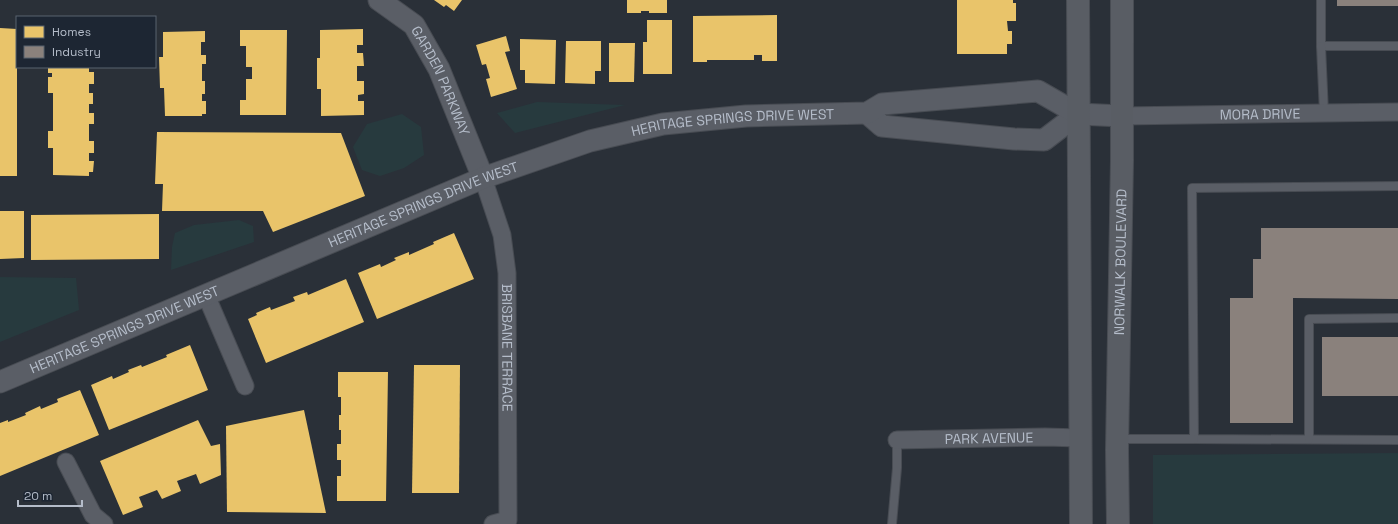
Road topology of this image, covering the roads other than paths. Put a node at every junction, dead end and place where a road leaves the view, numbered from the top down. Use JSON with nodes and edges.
{"nodes":[{"id":1,"x":379,"y":0,"type":"edge"},
{"id":2,"x":1078,"y":0,"type":"edge"},
{"id":3,"x":1122,"y":0,"type":"edge"},
{"id":4,"x":1321,"y":0,"type":"edge"},
{"id":5,"x":1321,"y":46,"type":"junction"},
{"id":6,"x":1398,"y":46,"type":"edge"},
{"id":7,"x":948,"y":99,"type":"junction"},
{"id":8,"x":1398,"y":112,"type":"edge"},
{"id":9,"x":867,"y":113,"type":"junction"},
{"id":10,"x":1324,"y":113,"type":"junction"},
{"id":11,"x":1078,"y":114,"type":"junction"},
{"id":12,"x":1122,"y":116,"type":"junction"},
{"id":13,"x":949,"y":132,"type":"junction"},
{"id":14,"x":483,"y":178,"type":"junction"},
{"id":15,"x":1398,"y":186,"type":"edge"},
{"id":16,"x":206,"y":295,"type":"junction"},
{"id":17,"x":1398,"y":318,"type":"edge"},
{"id":18,"x":0,"y":382,"type":"edge"},
{"id":19,"x":245,"y":386,"type":"dead end"},
{"id":20,"x":1080,"y":438,"type":"junction"},
{"id":21,"x":1118,"y":439,"type":"junction"},
{"id":22,"x":1194,"y":439,"type":"junction"},
{"id":23,"x":1309,"y":439,"type":"junction"},
{"id":24,"x":897,"y":440,"type":"joint"},
{"id":25,"x":1398,"y":440,"type":"edge"},
{"id":26,"x":66,"y":462,"type":"dead end"},
{"id":27,"x":501,"y":522,"type":"edge"},
{"id":28,"x":104,"y":524,"type":"edge"},
{"id":29,"x":892,"y":524,"type":"edge"},
{"id":30,"x":1081,"y":524,"type":"edge"},
{"id":31,"x":1118,"y":524,"type":"edge"}],
"edges":[{"from":1,"to":14,"type":"street","name":"GARDEN PARKWAY"},
{"from":2,"to":11,"type":"main road"},
{"from":3,"to":12,"type":"main road","name":"NORWALK BOULEVARD"},
{"from":4,"to":5,"type":"lane"},
{"from":5,"to":6,"type":"lane"},
{"from":5,"to":10,"type":"lane"},
{"from":7,"to":9,"type":"street","name":"HERITAGE SPRINGS DRIVE WEST"},
{"from":7,"to":11,"type":"street","name":"HERITAGE SPRINGS DRIVE WEST"},
{"from":7,"to":13,"type":"street"},
{"from":8,"to":10,"type":"street","name":"MORA DRIVE"},
{"from":9,"to":13,"type":"street"},
{"from":9,"to":14,"type":"street","name":"HERITAGE SPRINGS DRIVE WEST"},
{"from":10,"to":12,"type":"street","name":"MORA DRIVE"},
{"from":11,"to":12,"type":"street","name":"HERITAGE SPRINGS DRIVE WEST"},
{"from":11,"to":13,"type":"street"},
{"from":11,"to":20,"type":"main road"},
{"from":12,"to":21,"type":"main road","name":"NORWALK BOULEVARD"},
{"from":14,"to":16,"type":"street","name":"HERITAGE SPRINGS DRIVE WEST"},
{"from":14,"to":27,"type":"street","name":"BRISBANE TERRACE"},
{"from":15,"to":22,"type":"lane"},
{"from":16,"to":18,"type":"street","name":"HERITAGE SPRINGS DRIVE WEST"},
{"from":16,"to":19,"type":"street"},
{"from":17,"to":23,"type":"lane"},
{"from":20,"to":24,"type":"street","name":"PARK AVENUE"},
{"from":20,"to":30,"type":"main road"},
{"from":21,"to":22,"type":"lane"},
{"from":21,"to":31,"type":"main road","name":"NORWALK BOULEVARD"},
{"from":22,"to":23,"type":"lane"},
{"from":23,"to":25,"type":"lane"},
{"from":24,"to":29,"type":"lane"},
{"from":26,"to":28,"type":"street"}]}
